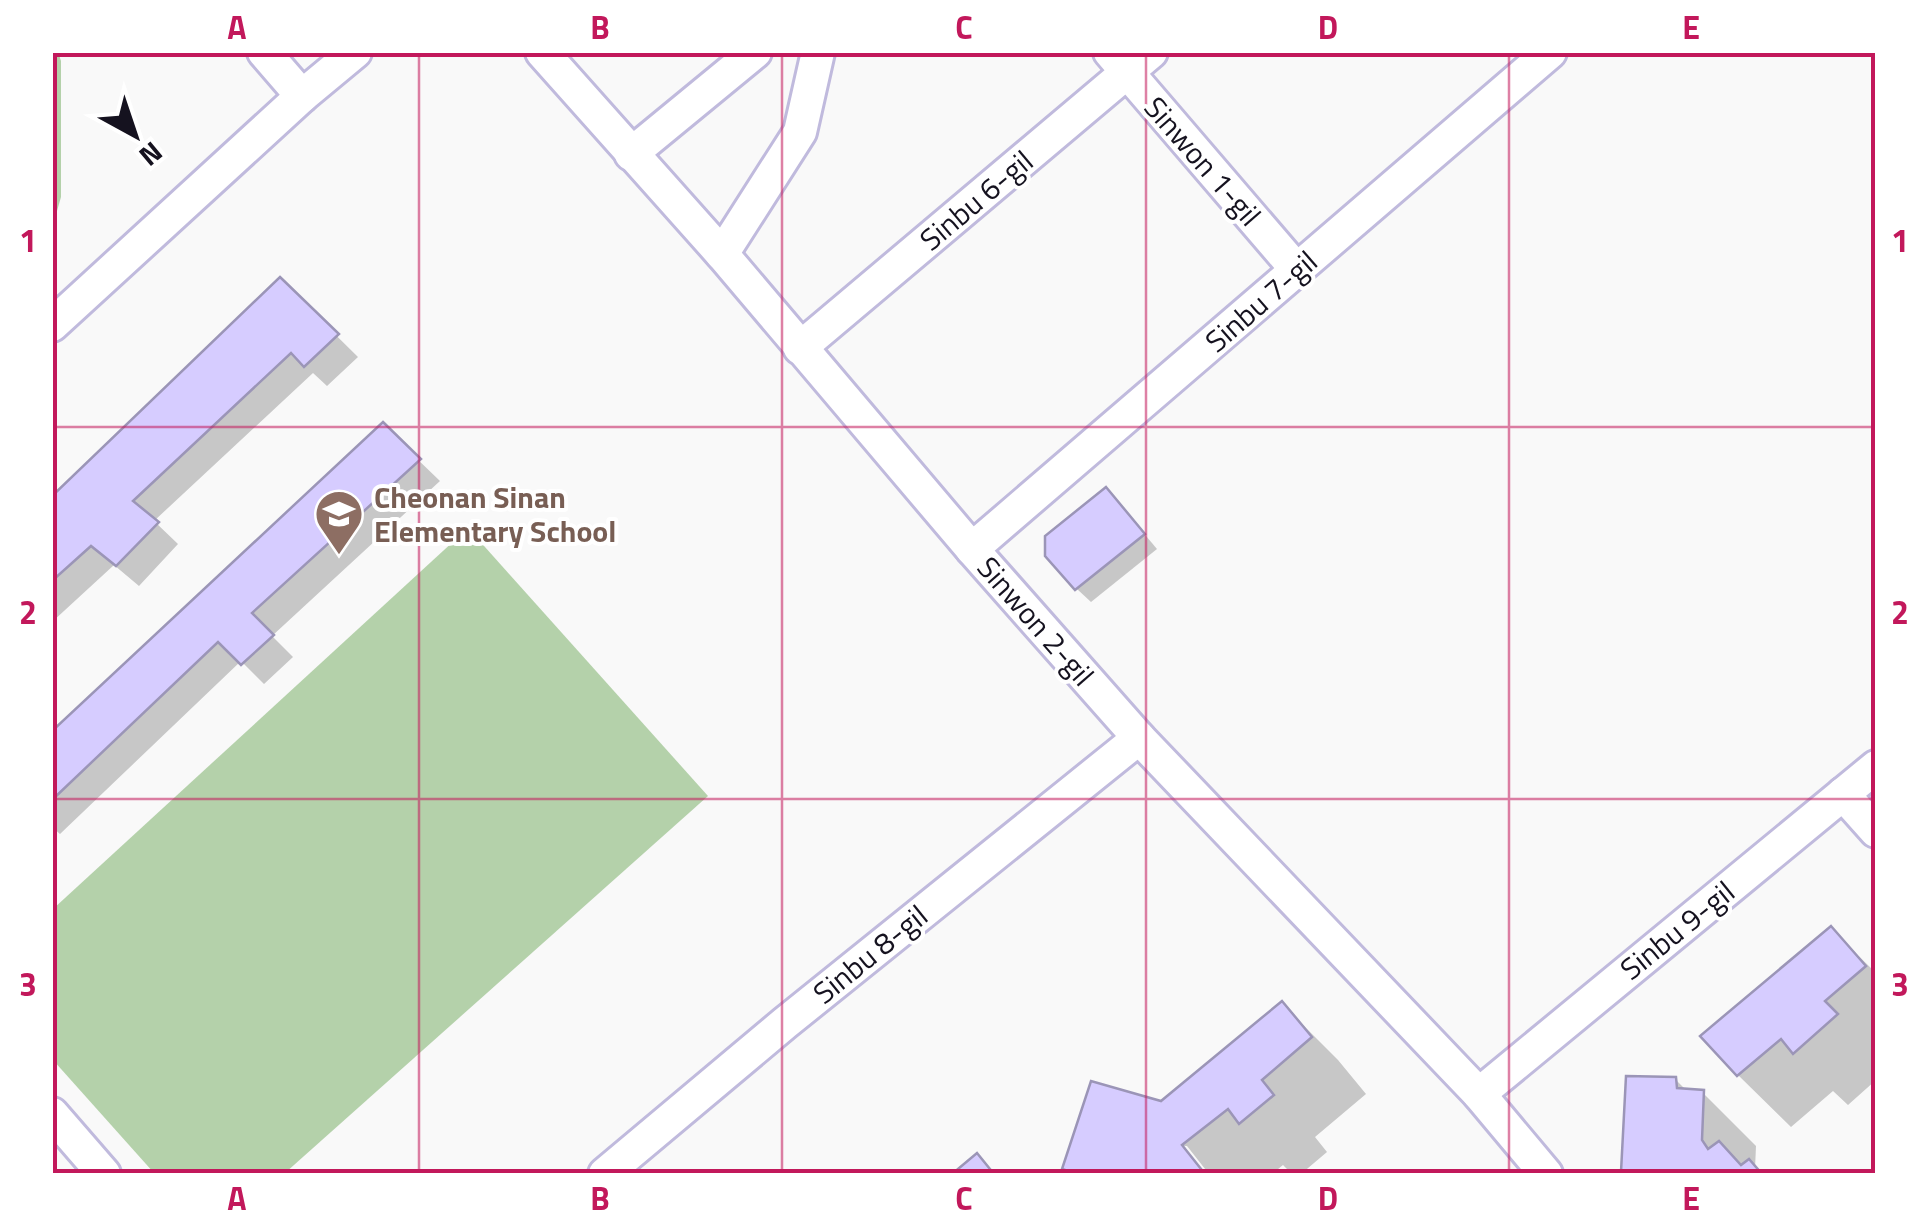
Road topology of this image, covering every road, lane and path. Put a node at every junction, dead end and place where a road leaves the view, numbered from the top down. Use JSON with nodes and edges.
{"nodes":[{"id":1,"x":264,"y":52,"type":"edge"},
{"id":2,"x":355,"y":52,"type":"edge"},
{"id":3,"x":542,"y":52,"type":"edge"},
{"id":4,"x":755,"y":52,"type":"edge"},
{"id":5,"x":818,"y":52,"type":"edge"},
{"id":6,"x":1550,"y":52,"type":"edge"},
{"id":7,"x":1129,"y":59,"type":"edge"},
{"id":8,"x":302,"y":96,"type":"junction"},
{"id":9,"x":631,"y":154,"type":"junction"},
{"id":10,"x":722,"y":254,"type":"junction"},
{"id":11,"x":1297,"y":270,"type":"junction"},
{"id":12,"x":52,"y":325,"type":"edge"},
{"id":13,"x":800,"y":348,"type":"junction"},
{"id":14,"x":972,"y":549,"type":"junction"},
{"id":15,"x":1139,"y":738,"type":"junction"},
{"id":16,"x":1876,"y":767,"type":"edge"},
{"id":17,"x":1844,"y":794,"type":"junction"},
{"id":18,"x":1876,"y":831,"type":"edge"},
{"id":19,"x":1478,"y":1094,"type":"junction"},
{"id":20,"x":52,"y":1114,"type":"edge"},
{"id":21,"x":104,"y":1174,"type":"edge"},
{"id":22,"x":604,"y":1174,"type":"edge"},
{"id":23,"x":1546,"y":1174,"type":"edge"}],
"edges":[{"from":1,"to":8,"type":"street"},
{"from":2,"to":8,"type":"street"},
{"from":3,"to":9,"type":"street","name":"Sinwon 2-gil"},
{"from":4,"to":9,"type":"street"},
{"from":5,"to":10,"type":"street"},
{"from":6,"to":11,"type":"street","name":"Sinbu 7-gil"},
{"from":7,"to":11,"type":"street","name":"Sinwon 1-gil"},
{"from":7,"to":13,"type":"street","name":"Sinbu 6-gil"},
{"from":8,"to":12,"type":"street"},
{"from":9,"to":10,"type":"street","name":"Sinwon 2-gil"},
{"from":10,"to":13,"type":"street","name":"Sinwon 2-gil"},
{"from":11,"to":14,"type":"street","name":"Sinbu 7-gil"},
{"from":13,"to":14,"type":"street","name":"Sinwon 2-gil"},
{"from":14,"to":15,"type":"street","name":"Sinwon 2-gil"},
{"from":15,"to":19,"type":"street","name":"Sinwon 2-gil"},
{"from":15,"to":22,"type":"street","name":"Sinbu 8-gil"},
{"from":16,"to":17,"type":"street","name":"Sinbu 9-gil"},
{"from":17,"to":18,"type":"street"},
{"from":17,"to":19,"type":"street","name":"Sinbu 9-gil"},
{"from":19,"to":23,"type":"street","name":"Sinwon 2-gil"},
{"from":20,"to":21,"type":"street"}]}
